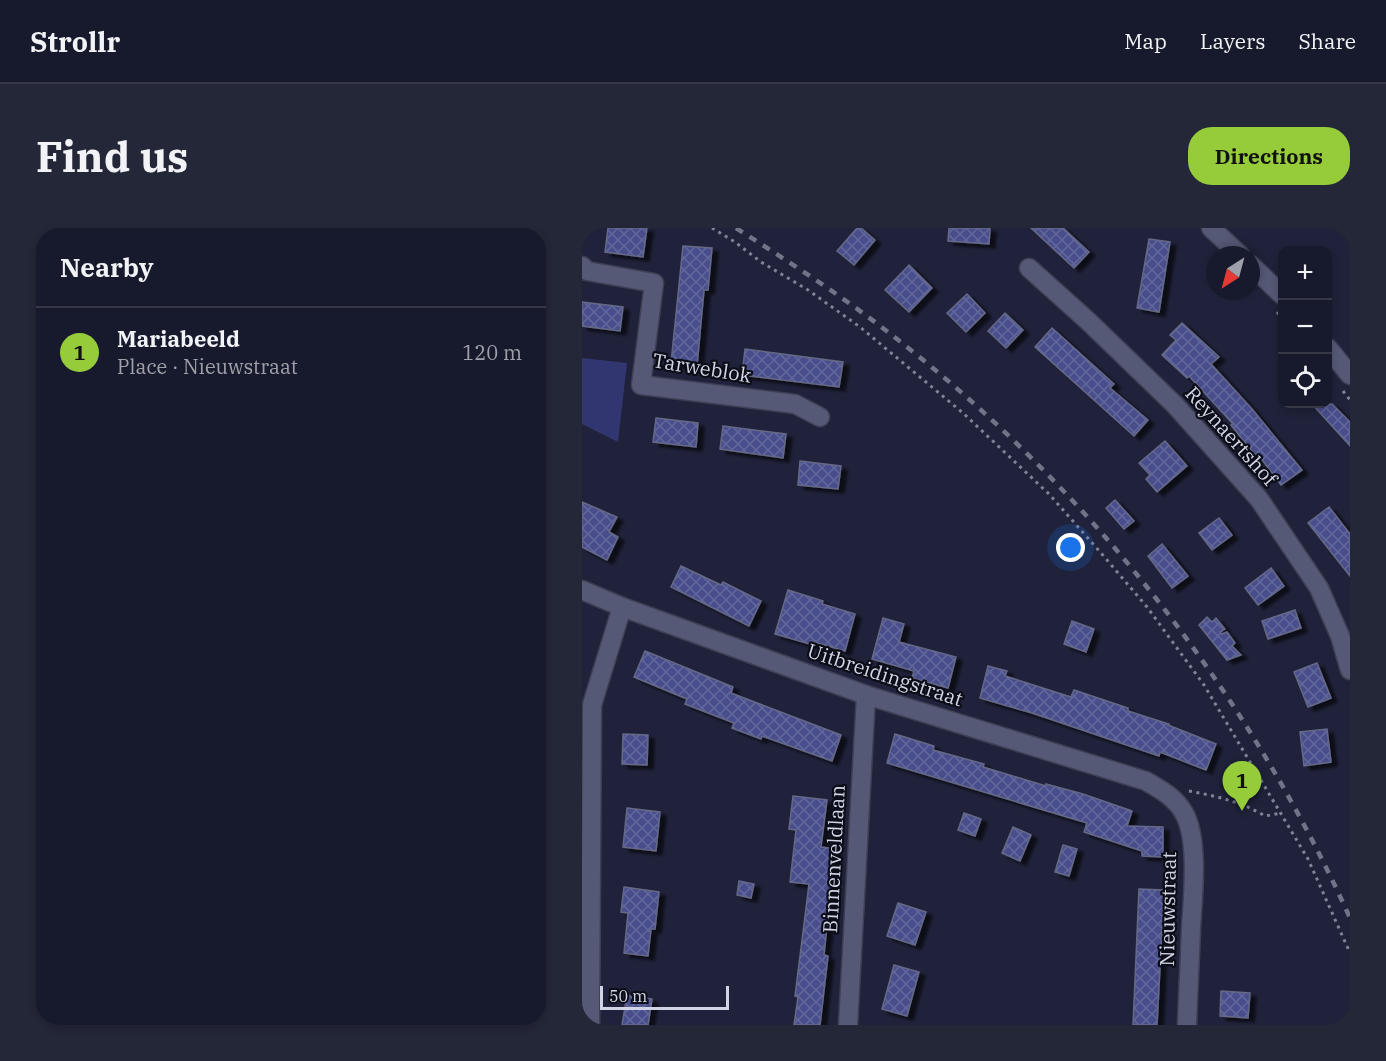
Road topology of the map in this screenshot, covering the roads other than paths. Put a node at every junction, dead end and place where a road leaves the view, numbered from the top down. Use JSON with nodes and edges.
{"nodes":[{"id":1,"x":1211,"y":228,"type":"edge"},
{"id":2,"x":1230,"y":246,"type":"edge"},
{"id":3,"x":582,"y":266,"type":"edge"},
{"id":4,"x":1029,"y":267,"type":"dead end"},
{"id":5,"x":1260,"y":274,"type":"edge"},
{"id":6,"x":1278,"y":291,"type":"edge"},
{"id":7,"x":1332,"y":353,"type":"edge"},
{"id":8,"x":1350,"y":375,"type":"edge"},
{"id":9,"x":820,"y":417,"type":"dead end"},
{"id":10,"x":582,"y":590,"type":"edge"},
{"id":11,"x":622,"y":607,"type":"junction"},
{"id":12,"x":1350,"y":670,"type":"edge"},
{"id":13,"x":866,"y":695,"type":"junction"},
{"id":14,"x":1174,"y":798,"type":"joint"},
{"id":15,"x":590,"y":1025,"type":"edge"},
{"id":16,"x":848,"y":1025,"type":"edge"},
{"id":17,"x":1187,"y":1025,"type":"edge"}],
"edges":[{"from":1,"to":2,"type":"street"},
{"from":3,"to":9,"type":"street","name":"Tarweblok"},
{"from":4,"to":12,"type":"street","name":"Reynaertshof"},
{"from":5,"to":6,"type":"street"},
{"from":7,"to":8,"type":"street"},
{"from":10,"to":11,"type":"street","name":"Uitbreidingstraat"},
{"from":11,"to":13,"type":"street","name":"Uitbreidingstraat"},
{"from":11,"to":15,"type":"street"},
{"from":13,"to":14,"type":"street","name":"Uitbreidingstraat"},
{"from":13,"to":16,"type":"street","name":"Binnenveldlaan"},
{"from":14,"to":17,"type":"street","name":"Nieuwstraat"}]}
